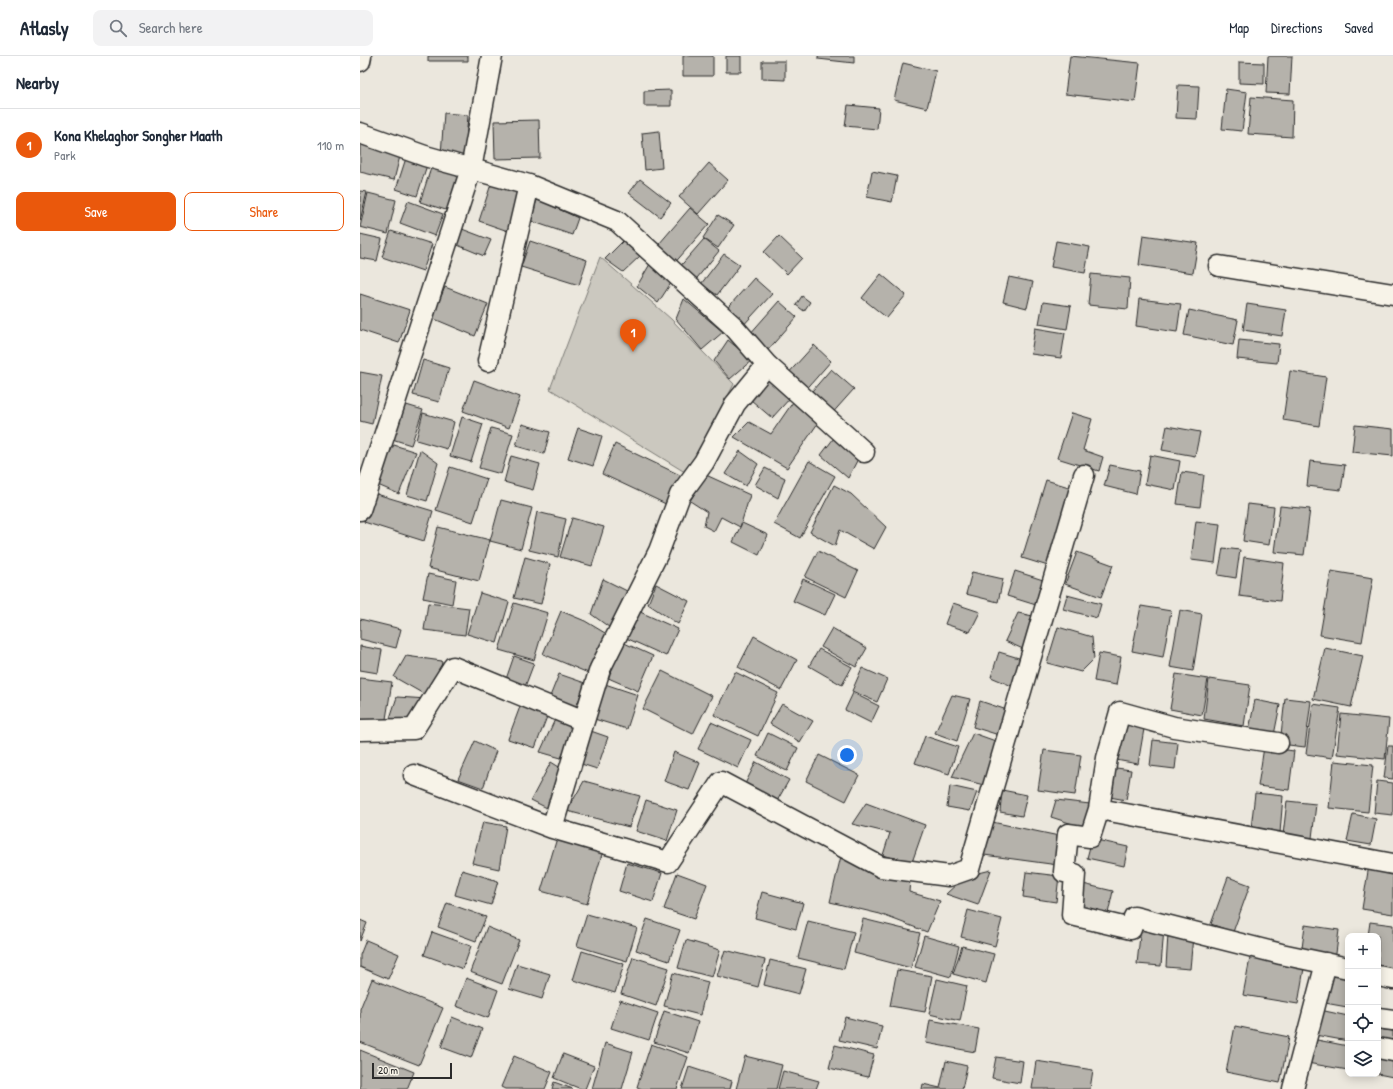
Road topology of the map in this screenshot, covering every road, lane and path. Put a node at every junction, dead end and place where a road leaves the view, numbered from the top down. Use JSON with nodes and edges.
{"nodes":[{"id":1,"x":361,"y":56,"type":"edge"},
{"id":2,"x":492,"y":56,"type":"edge"},
{"id":3,"x":360,"y":61,"type":"edge"},
{"id":4,"x":360,"y":133,"type":"edge"},
{"id":5,"x":471,"y":169,"type":"junction"},
{"id":6,"x":529,"y":185,"type":"junction"},
{"id":7,"x":1220,"y":266,"type":"dead end"},
{"id":8,"x":1393,"y":294,"type":"edge"},
{"id":9,"x":488,"y":362,"type":"dead end"},
{"id":10,"x":767,"y":366,"type":"junction"},
{"id":11,"x":864,"y":452,"type":"dead end"},
{"id":12,"x":1084,"y":475,"type":"dead end"},
{"id":13,"x":360,"y":510,"type":"edge"},
{"id":14,"x":584,"y":721,"type":"junction"},
{"id":15,"x":360,"y":730,"type":"edge"},
{"id":16,"x":1278,"y":743,"type":"dead end"},
{"id":17,"x":414,"y":775,"type":"dead end"},
{"id":18,"x":1098,"y":809,"type":"junction"},
{"id":19,"x":552,"y":828,"type":"junction"},
{"id":20,"x":1393,"y":864,"type":"edge"},
{"id":21,"x":1326,"y":963,"type":"junction"},
{"id":22,"x":1345,"y":967,"type":"edge"},
{"id":23,"x":1381,"y":977,"type":"edge"},
{"id":24,"x":1393,"y":979,"type":"edge"},
{"id":25,"x":1381,"y":1018,"type":"edge"},
{"id":26,"x":1393,"y":1020,"type":"edge"},
{"id":27,"x":1381,"y":1049,"type":"edge"},
{"id":28,"x":1393,"y":1051,"type":"edge"},
{"id":29,"x":1293,"y":1089,"type":"edge"}],
"edges":[{"from":1,"to":3,"type":"street"},
{"from":2,"to":5,"type":"street"},
{"from":4,"to":5,"type":"street"},
{"from":5,"to":6,"type":"street"},
{"from":5,"to":13,"type":"street"},
{"from":6,"to":9,"type":"street"},
{"from":6,"to":10,"type":"street"},
{"from":7,"to":8,"type":"street"},
{"from":10,"to":11,"type":"street"},
{"from":10,"to":14,"type":"street"},
{"from":12,"to":19,"type":"street"},
{"from":14,"to":15,"type":"street"},
{"from":14,"to":19,"type":"street"},
{"from":16,"to":18,"type":"street"},
{"from":17,"to":19,"type":"street"},
{"from":18,"to":20,"type":"street"},
{"from":18,"to":21,"type":"street"},
{"from":21,"to":22,"type":"street"},
{"from":21,"to":29,"type":"street"},
{"from":23,"to":24,"type":"street"},
{"from":25,"to":26,"type":"street"},
{"from":27,"to":28,"type":"street"}]}
